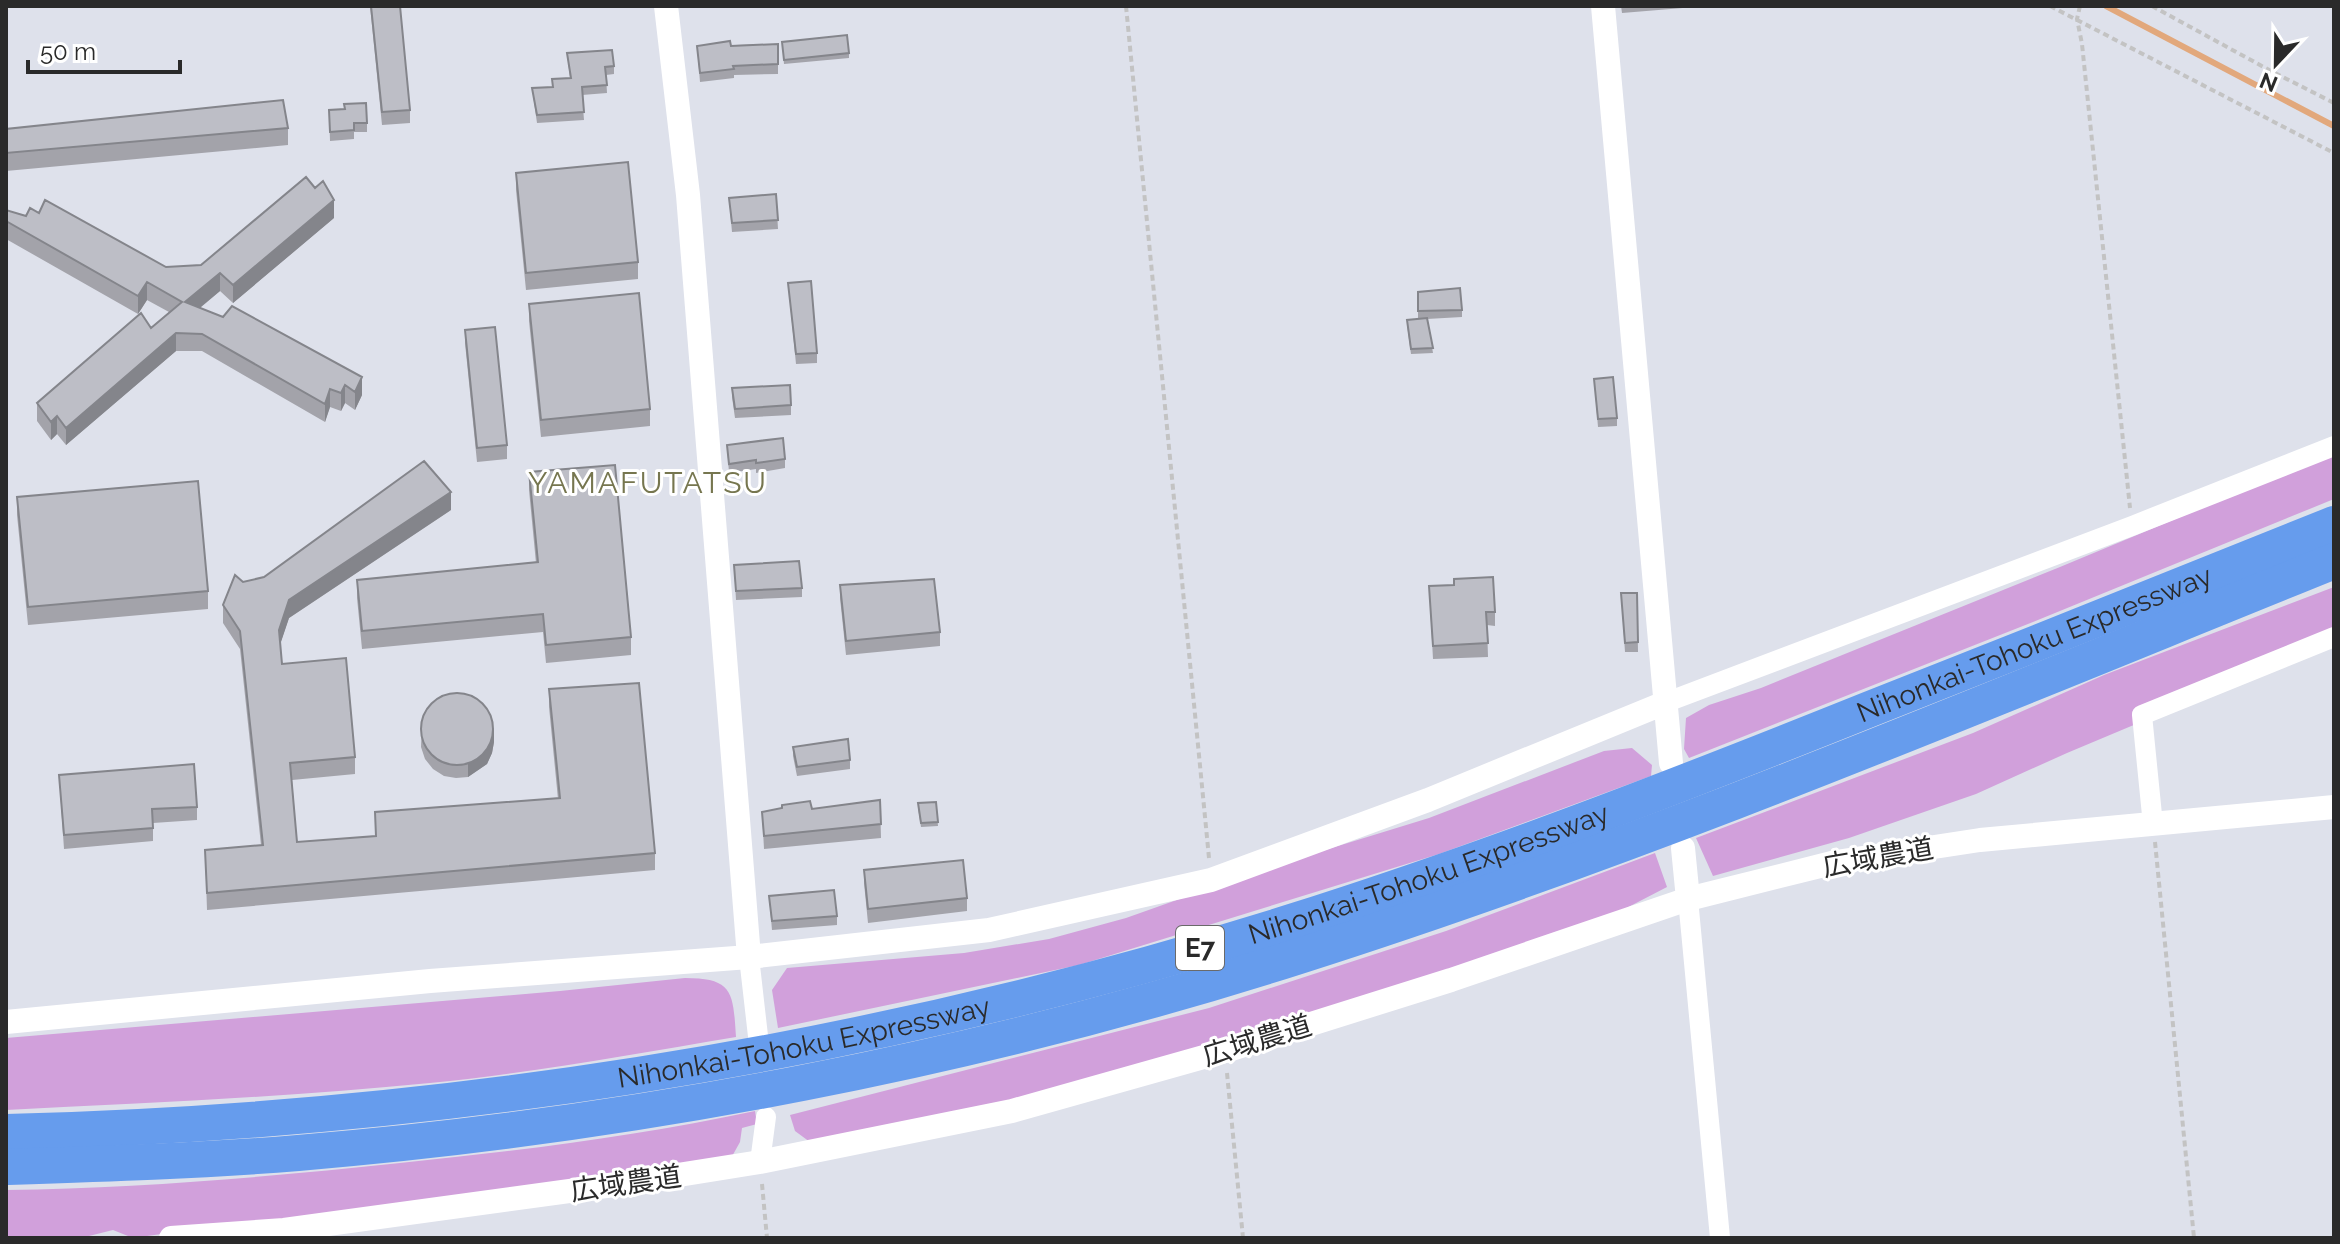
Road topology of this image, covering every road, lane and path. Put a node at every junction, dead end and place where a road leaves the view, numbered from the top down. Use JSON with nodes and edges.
{"nodes":[{"id":1,"x":666,"y":6,"type":"edge"},
{"id":2,"x":1126,"y":6,"type":"edge"},
{"id":3,"x":1603,"y":6,"type":"edge"},
{"id":4,"x":2050,"y":6,"type":"edge"},
{"id":5,"x":2152,"y":6,"type":"edge"},
{"id":6,"x":2079,"y":7,"type":"edge"},
{"id":7,"x":2077,"y":19,"type":"junction"},
{"id":8,"x":2334,"y":103,"type":"edge"},
{"id":9,"x":2334,"y":153,"type":"edge"},
{"id":10,"x":2334,"y":446,"type":"edge"},
{"id":11,"x":2334,"y":524,"type":"edge"},
{"id":12,"x":2132,"y":526,"type":"junction"},
{"id":13,"x":2334,"y":561,"type":"edge"},
{"id":14,"x":2334,"y":637,"type":"edge"},
{"id":15,"x":1667,"y":702,"type":"junction"},
{"id":16,"x":1671,"y":763,"type":"dead end"},
{"id":17,"x":2334,"y":807,"type":"edge"},
{"id":18,"x":2153,"y":825,"type":"junction"},
{"id":19,"x":1683,"y":848,"type":"dead end"},
{"id":20,"x":1211,"y":880,"type":"junction"},
{"id":21,"x":1688,"y":899,"type":"junction"},
{"id":22,"x":749,"y":957,"type":"junction"},
{"id":23,"x":6,"y":1022,"type":"edge"},
{"id":24,"x":758,"y":1036,"type":"dead end"},
{"id":25,"x":1225,"y":1051,"type":"junction"},
{"id":26,"x":766,"y":1117,"type":"dead end"},
{"id":27,"x":6,"y":1132,"type":"edge"},
{"id":28,"x":760,"y":1162,"type":"junction"},
{"id":29,"x":6,"y":1167,"type":"edge"},
{"id":30,"x":284,"y":1234,"type":"edge"},
{"id":31,"x":171,"y":1238,"type":"edge"},
{"id":32,"x":767,"y":1238,"type":"edge"},
{"id":33,"x":1243,"y":1238,"type":"edge"},
{"id":34,"x":1720,"y":1238,"type":"edge"},
{"id":35,"x":2194,"y":1238,"type":"edge"}],
"edges":[{"from":1,"to":22,"type":"street"},
{"from":2,"to":20,"type":"path"},
{"from":3,"to":15,"type":"street"},
{"from":4,"to":7,"type":"path"},
{"from":5,"to":8,"type":"path"},
{"from":6,"to":7,"type":"path"},
{"from":7,"to":9,"type":"path"},
{"from":7,"to":12,"type":"path"},
{"from":10,"to":12,"type":"street"},
{"from":11,"to":27,"type":"highway","name":"Nihonkai-Tohoku Expressway","number":"E7"},
{"from":12,"to":15,"type":"street"},
{"from":13,"to":29,"type":"highway","name":"Nihonkai-Tohoku Expressway","number":"E7"},
{"from":14,"to":18,"type":"street"},
{"from":15,"to":16,"type":"street"},
{"from":15,"to":20,"type":"street"},
{"from":17,"to":18,"type":"street","name":"広域農道"},
{"from":18,"to":21,"type":"street","name":"広域農道"},
{"from":18,"to":35,"type":"path"},
{"from":19,"to":21,"type":"street"},
{"from":20,"to":22,"type":"street"},
{"from":21,"to":25,"type":"street","name":"広域農道"},
{"from":21,"to":34,"type":"street"},
{"from":22,"to":23,"type":"street"},
{"from":22,"to":24,"type":"street"},
{"from":25,"to":28,"type":"street","name":"広域農道"},
{"from":25,"to":33,"type":"path"},
{"from":26,"to":28,"type":"street"},
{"from":28,"to":30,"type":"street","name":"広域農道"},
{"from":28,"to":32,"type":"path"},
{"from":30,"to":31,"type":"street","name":"広域農道"}]}
